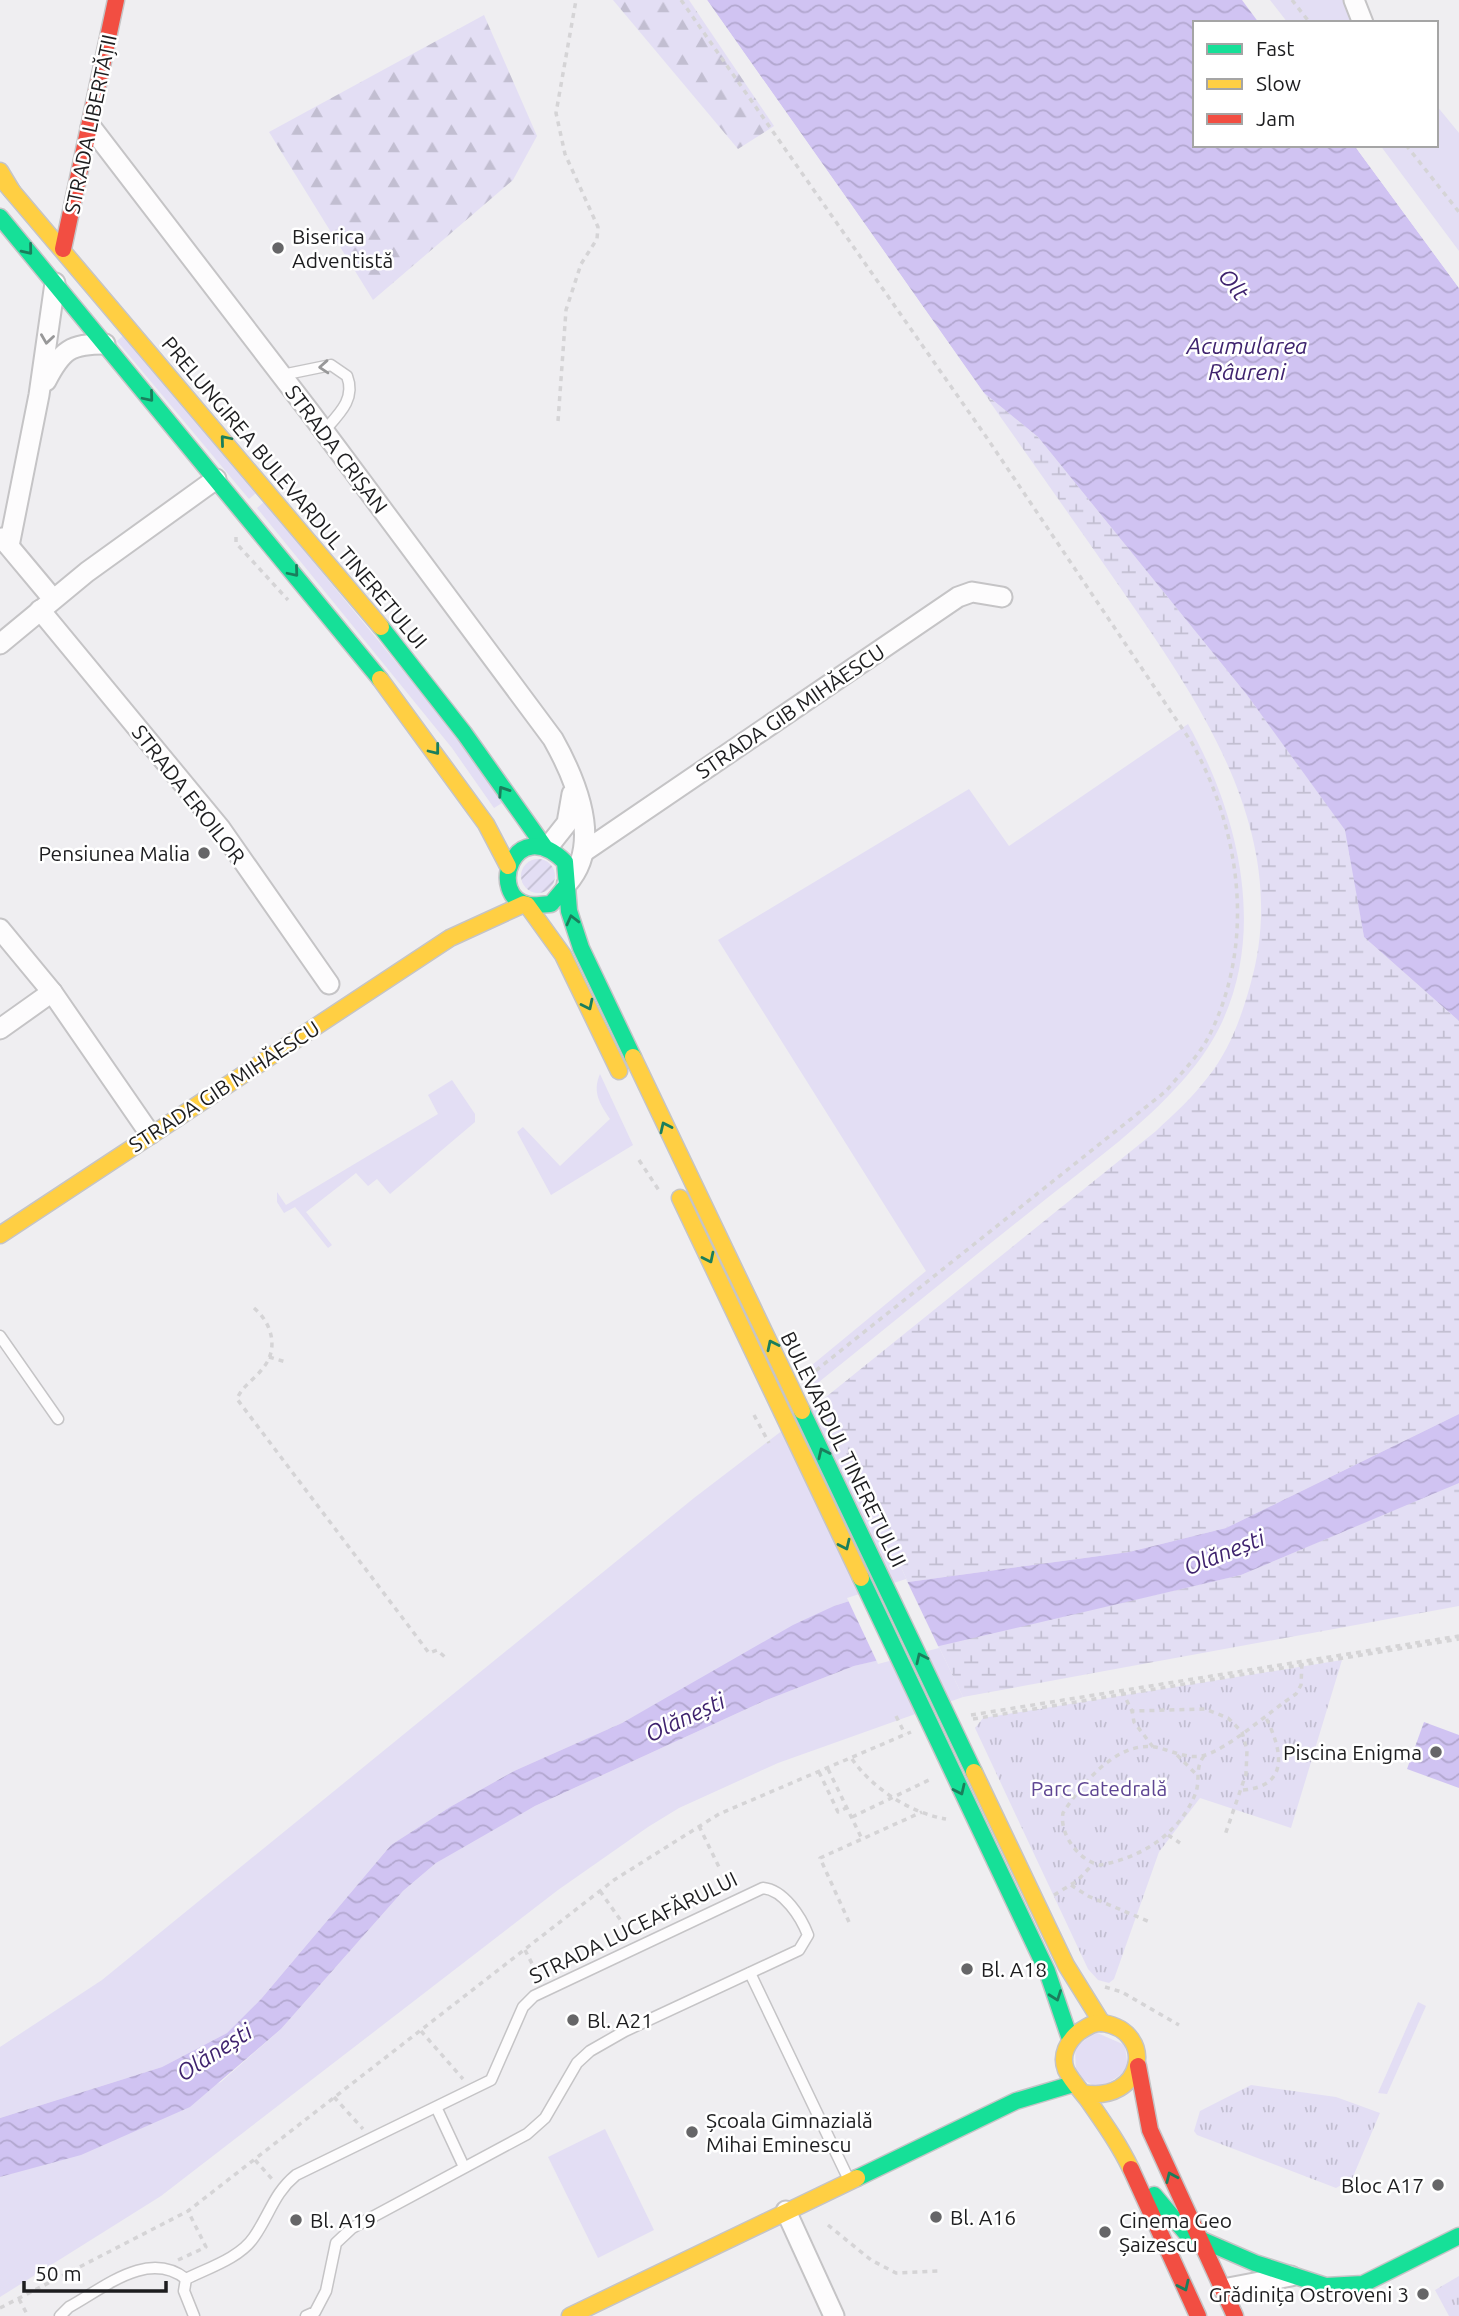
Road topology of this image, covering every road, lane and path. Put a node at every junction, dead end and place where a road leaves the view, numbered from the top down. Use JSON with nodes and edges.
{"nodes":[{"id":1,"x":116,"y":0,"type":"edge"},
{"id":2,"x":576,"y":0,"type":"edge"},
{"id":3,"x":681,"y":0,"type":"edge"},
{"id":4,"x":1292,"y":0,"type":"edge"},
{"id":5,"x":1354,"y":0,"type":"edge"},
{"id":6,"x":1308,"y":21,"type":"edge"},
{"id":7,"x":1362,"y":21,"type":"edge"},
{"id":8,"x":91,"y":127,"type":"junction"},
{"id":9,"x":1408,"y":147,"type":"edge"},
{"id":10,"x":0,"y":171,"type":"edge"},
{"id":11,"x":0,"y":177,"type":"edge"},
{"id":12,"x":12,"y":191,"type":"junction"},
{"id":13,"x":27,"y":208,"type":"junction"},
{"id":14,"x":72,"y":212,"type":"junction"},
{"id":15,"x":1459,"y":212,"type":"edge"},
{"id":16,"x":0,"y":217,"type":"edge"},
{"id":17,"x":63,"y":249,"type":"junction"},
{"id":18,"x":55,"y":283,"type":"junction"},
{"id":19,"x":105,"y":344,"type":"junction"},
{"id":20,"x":282,"y":375,"type":"junction"},
{"id":21,"x":39,"y":395,"type":"junction"},
{"id":22,"x":558,"y":421,"type":"dead end"},
{"id":23,"x":324,"y":431,"type":"junction"},
{"id":24,"x":216,"y":479,"type":"junction"},
{"id":25,"x":5,"y":540,"type":"edge"},
{"id":26,"x":1002,"y":597,"type":"dead end"},
{"id":27,"x":46,"y":605,"type":"junction"},
{"id":28,"x":0,"y":644,"type":"edge"},
{"id":29,"x":570,"y":779,"type":"junction"},
{"id":30,"x":546,"y":846,"type":"junction"},
{"id":31,"x":585,"y":850,"type":"junction"},
{"id":32,"x":507,"y":870,"type":"junction"},
{"id":33,"x":567,"y":885,"type":"junction"},
{"id":34,"x":495,"y":890,"type":"dead end"},
{"id":35,"x":484,"y":905,"type":"dead end"},
{"id":36,"x":525,"y":905,"type":"junction"},
{"id":37,"x":0,"y":929,"type":"edge"},
{"id":38,"x":450,"y":938,"type":"junction"},
{"id":39,"x":330,"y":984,"type":"dead end"},
{"id":40,"x":52,"y":992,"type":"junction"},
{"id":41,"x":0,"y":1028,"type":"edge"},
{"id":42,"x":629,"y":1092,"type":"dead end"},
{"id":43,"x":150,"y":1134,"type":"junction"},
{"id":44,"x":639,"y":1160,"type":"dead end"},
{"id":45,"x":668,"y":1190,"type":"joint"},
{"id":46,"x":0,"y":1235,"type":"edge"},
{"id":47,"x":254,"y":1308,"type":"dead end"},
{"id":48,"x":0,"y":1336,"type":"edge"},
{"id":49,"x":269,"y":1357,"type":"junction"},
{"id":50,"x":286,"y":1362,"type":"dead end"},
{"id":51,"x":804,"y":1379,"type":"dead end"},
{"id":52,"x":754,"y":1415,"type":"dead end"},
{"id":53,"x":58,"y":1419,"type":"dead end"},
{"id":54,"x":769,"y":1443,"type":"dead end"},
{"id":55,"x":1459,"y":1638,"type":"edge"},
{"id":56,"x":446,"y":1658,"type":"dead end"},
{"id":57,"x":1302,"y":1663,"type":"junction"},
{"id":58,"x":1122,"y":1692,"type":"junction"},
{"id":59,"x":1132,"y":1711,"type":"junction"},
{"id":60,"x":896,"y":1716,"type":"dead end"},
{"id":61,"x":970,"y":1716,"type":"dead end"},
{"id":62,"x":1265,"y":1716,"type":"junction"},
{"id":63,"x":957,"y":1720,"type":"junction"},
{"id":64,"x":920,"y":1730,"type":"junction"},
{"id":65,"x":1242,"y":1732,"type":"junction"},
{"id":66,"x":1153,"y":1747,"type":"junction"},
{"id":67,"x":1173,"y":1752,"type":"junction"},
{"id":68,"x":1204,"y":1756,"type":"junction"},
{"id":69,"x":852,"y":1759,"type":"junction"},
{"id":70,"x":827,"y":1768,"type":"junction"},
{"id":71,"x":819,"y":1772,"type":"junction"},
{"id":72,"x":1197,"y":1776,"type":"junction"},
{"id":73,"x":929,"y":1780,"type":"dead end"},
{"id":74,"x":1242,"y":1790,"type":"junction"},
{"id":75,"x":894,"y":1797,"type":"junction"},
{"id":76,"x":847,"y":1808,"type":"junction"},
{"id":77,"x":922,"y":1812,"type":"junction"},
{"id":78,"x":852,"y":1817,"type":"junction"},
{"id":79,"x":946,"y":1819,"type":"dead end"},
{"id":80,"x":699,"y":1826,"type":"junction"},
{"id":81,"x":1168,"y":1835,"type":"junction"},
{"id":82,"x":1225,"y":1835,"type":"dead end"},
{"id":83,"x":862,"y":1839,"type":"junction"},
{"id":84,"x":1180,"y":1843,"type":"dead end"},
{"id":85,"x":1093,"y":1864,"type":"junction"},
{"id":86,"x":719,"y":1867,"type":"dead end"},
{"id":87,"x":1071,"y":1885,"type":"junction"},
{"id":88,"x":600,"y":1891,"type":"junction"},
{"id":89,"x":1053,"y":1895,"type":"dead end"},
{"id":90,"x":849,"y":1922,"type":"dead end"},
{"id":91,"x":1150,"y":1922,"type":"dead end"},
{"id":92,"x":639,"y":1947,"type":"junction"},
{"id":93,"x":525,"y":1950,"type":"junction"},
{"id":94,"x":535,"y":1969,"type":"dead end"},
{"id":95,"x":750,"y":1973,"type":"junction"},
{"id":96,"x":1093,"y":1982,"type":"dead end"},
{"id":97,"x":1102,"y":2022,"type":"junction"},
{"id":98,"x":1179,"y":2025,"type":"dead end"},
{"id":99,"x":421,"y":2031,"type":"junction"},
{"id":100,"x":1070,"y":2039,"type":"junction"},
{"id":101,"x":1064,"y":2059,"type":"junction"},
{"id":102,"x":1138,"y":2066,"type":"junction"},
{"id":103,"x":1078,"y":2088,"type":"junction"},
{"id":104,"x":474,"y":2091,"type":"junction"},
{"id":105,"x":334,"y":2097,"type":"junction"},
{"id":106,"x":1016,"y":2101,"type":"junction"},
{"id":107,"x":437,"y":2109,"type":"junction"},
{"id":108,"x":372,"y":2139,"type":"junction"},
{"id":109,"x":1119,"y":2144,"type":"junction"},
{"id":110,"x":255,"y":2160,"type":"junction"},
{"id":111,"x":464,"y":2167,"type":"junction"},
{"id":112,"x":268,"y":2175,"type":"dead end"},
{"id":113,"x":849,"y":2181,"type":"junction"},
{"id":114,"x":188,"y":2211,"type":"junction"},
{"id":115,"x":786,"y":2211,"type":"junction"},
{"id":116,"x":828,"y":2225,"type":"dead end"},
{"id":117,"x":1459,"y":2236,"type":"edge"},
{"id":118,"x":1199,"y":2240,"type":"junction"},
{"id":119,"x":165,"y":2268,"type":"junction"},
{"id":120,"x":940,"y":2271,"type":"dead end"},
{"id":121,"x":1291,"y":2276,"type":"junction"},
{"id":122,"x":186,"y":2279,"type":"junction"},
{"id":123,"x":1223,"y":2289,"type":"junction"},
{"id":124,"x":19,"y":2299,"type":"junction"},
{"id":125,"x":0,"y":2308,"type":"edge"},
{"id":126,"x":312,"y":2315,"type":"edge"},
{"id":127,"x":28,"y":2316,"type":"edge"},
{"id":128,"x":60,"y":2316,"type":"edge"},
{"id":129,"x":194,"y":2316,"type":"edge"},
{"id":130,"x":570,"y":2316,"type":"edge"},
{"id":131,"x":834,"y":2316,"type":"edge"},
{"id":132,"x":1198,"y":2316,"type":"edge"},
{"id":133,"x":1235,"y":2316,"type":"edge"}],
"edges":[{"from":1,"to":8,"type":"main road","name":"STRADA LIBERTĂȚII"},
{"from":2,"to":22,"type":"path"},
{"from":3,"to":51,"type":"path"},
{"from":4,"to":6,"type":"path"},
{"from":5,"to":7,"type":"street"},
{"from":8,"to":14,"type":"main road","name":"STRADA LIBERTĂȚII"},
{"from":8,"to":20,"type":"street","name":"STRADA CRIȘAN"},
{"from":9,"to":15,"type":"path"},
{"from":10,"to":12,"type":"main road"},
{"from":11,"to":12,"type":"main road","name":"PRELUNGIREA BULEVARDUL TINERETULUI"},
{"from":12,"to":13,"type":"main road","name":"PRELUNGIREA BULEVARDUL TINERETULUI"},
{"from":13,"to":14,"type":"main road"},
{"from":13,"to":17,"type":"main road","name":"PRELUNGIREA BULEVARDUL TINERETULUI"},
{"from":14,"to":17,"type":"main road","name":"STRADA LIBERTĂȚII"},
{"from":16,"to":18,"type":"main road","one_way":true},
{"from":30,"to":17,"type":"main road","name":"PRELUNGIREA BULEVARDUL TINERETULUI","one_way":true},
{"from":18,"to":19,"type":"main road"},
{"from":18,"to":21,"type":"street","one_way":true},
{"from":19,"to":21,"type":"street"},
{"from":19,"to":24,"type":"main road","one_way":true},
{"from":20,"to":23,"type":"street","name":"STRADA CRIȘAN"},
{"from":23,"to":20,"type":"lane","one_way":true},
{"from":21,"to":25,"type":"street"},
{"from":23,"to":29,"type":"street","name":"STRADA CRIȘAN"},
{"from":24,"to":27,"type":"street"},
{"from":24,"to":32,"type":"main road","one_way":true},
{"from":25,"to":27,"type":"street"},
{"from":26,"to":31,"type":"street","name":"STRADA GIB MIHĂESCU"},
{"from":27,"to":28,"type":"street"},
{"from":27,"to":39,"type":"street","name":"STRADA EROILOR"},
{"from":29,"to":30,"type":"street","name":"STRADA CRIȘAN"},
{"from":29,"to":31,"type":"street","name":"STRADA CRIȘAN"},
{"from":30,"to":32,"type":"main road"},
{"from":30,"to":33,"type":"main road","name":"BULEVARDUL TINERETULUI"},
{"from":31,"to":33,"type":"street"},
{"from":32,"to":34,"type":"main road"},
{"from":32,"to":36,"type":"main road"},
{"from":33,"to":36,"type":"main road"},
{"from":63,"to":33,"type":"main road","name":"BULEVARDUL TINERETULUI","one_way":true},
{"from":35,"to":38,"type":"main road","name":"STRADA GIB MIHĂESCU"},
{"from":36,"to":38,"type":"main road","name":"STRADA GIB MIHĂESCU"},
{"from":36,"to":42,"type":"main road","one_way":true},
{"from":37,"to":40,"type":"street"},
{"from":38,"to":43,"type":"main road","name":"STRADA GIB MIHĂESCU"},
{"from":40,"to":41,"type":"street"},
{"from":40,"to":43,"type":"street"},
{"from":43,"to":46,"type":"main road","name":"STRADA GIB MIHĂESCU"},
{"from":44,"to":45,"type":"path"},
{"from":45,"to":64,"type":"main road","name":"BULEVARDUL TINERETULUI","one_way":true},
{"from":47,"to":49,"type":"path"},
{"from":48,"to":53,"type":"lane"},
{"from":49,"to":50,"type":"path"},
{"from":49,"to":56,"type":"path"},
{"from":52,"to":54,"type":"path"},
{"from":55,"to":57,"type":"path"},
{"from":57,"to":58,"type":"path"},
{"from":57,"to":62,"type":"path"},
{"from":58,"to":59,"type":"path"},
{"from":58,"to":61,"type":"path"},
{"from":58,"to":63,"type":"path"},
{"from":59,"to":65,"type":"path"},
{"from":59,"to":66,"type":"path"},
{"from":60,"to":64,"type":"path"},
{"from":62,"to":65,"type":"path"},
{"from":62,"to":74,"type":"path"},
{"from":63,"to":97,"type":"main road","name":"BULEVARDUL TINERETULUI"},
{"from":64,"to":69,"type":"path"},
{"from":64,"to":100,"type":"main road","name":"BULEVARDUL TINERETULUI","one_way":true},
{"from":65,"to":68,"type":"path"},
{"from":65,"to":74,"type":"path"},
{"from":66,"to":67,"type":"path"},
{"from":66,"to":85,"type":"path"},
{"from":67,"to":68,"type":"path"},
{"from":67,"to":72,"type":"path"},
{"from":68,"to":72,"type":"path"},
{"from":69,"to":70,"type":"path"},
{"from":69,"to":75,"type":"path"},
{"from":70,"to":71,"type":"path"},
{"from":70,"to":76,"type":"path"},
{"from":71,"to":76,"type":"path"},
{"from":71,"to":80,"type":"path"},
{"from":72,"to":81,"type":"path"},
{"from":73,"to":75,"type":"path"},
{"from":74,"to":82,"type":"path"},
{"from":75,"to":77,"type":"path"},
{"from":75,"to":78,"type":"path"},
{"from":76,"to":78,"type":"path"},
{"from":77,"to":79,"type":"path"},
{"from":77,"to":83,"type":"path"},
{"from":78,"to":83,"type":"path"},
{"from":80,"to":86,"type":"path"},
{"from":80,"to":88,"type":"path"},
{"from":81,"to":84,"type":"path"},
{"from":81,"to":85,"type":"path"},
{"from":83,"to":90,"type":"path"},
{"from":85,"to":87,"type":"path"},
{"from":87,"to":89,"type":"path"},
{"from":87,"to":91,"type":"path"},
{"from":88,"to":92,"type":"path"},
{"from":88,"to":93,"type":"path"},
{"from":92,"to":95,"type":"lane","name":"STRADA LUCEAFĂRULUI"},
{"from":92,"to":104,"type":"lane","name":"STRADA LUCEAFĂRULUI"},
{"from":93,"to":94,"type":"path"},
{"from":93,"to":99,"type":"path"},
{"from":95,"to":111,"type":"lane","name":"STRADA LUCEAFĂRULUI"},
{"from":95,"to":113,"type":"lane"},
{"from":96,"to":98,"type":"path"},
{"from":97,"to":100,"type":"main road"},
{"from":97,"to":102,"type":"main road","name":"BULEVARDUL TINERETULUI"},
{"from":99,"to":104,"type":"path"},
{"from":99,"to":105,"type":"path"},
{"from":100,"to":101,"type":"main road"},
{"from":101,"to":103,"type":"main road"},
{"from":101,"to":106,"type":"main road"},
{"from":102,"to":103,"type":"main road"},
{"from":118,"to":102,"type":"main road","name":"BULEVARDUL TINERETULUI","one_way":true},
{"from":103,"to":106,"type":"main road"},
{"from":103,"to":109,"type":"main road"},
{"from":104,"to":107,"type":"lane","name":"STRADA LUCEAFĂRULUI"},
{"from":105,"to":108,"type":"path"},
{"from":105,"to":110,"type":"path"},
{"from":106,"to":113,"type":"main road"},
{"from":107,"to":108,"type":"lane","name":"STRADA LUCEAFĂRULUI"},
{"from":107,"to":111,"type":"lane"},
{"from":108,"to":122,"type":"lane","name":"STRADA LUCEAFĂRULUI"},
{"from":109,"to":118,"type":"main road"},
{"from":109,"to":132,"type":"main road","one_way":true},
{"from":110,"to":112,"type":"path"},
{"from":110,"to":114,"type":"path"},
{"from":111,"to":126,"type":"lane","name":"STRADA LUCEAFĂRULUI"},
{"from":113,"to":115,"type":"main road"},
{"from":114,"to":119,"type":"path"},
{"from":114,"to":124,"type":"path"},
{"from":115,"to":130,"type":"main road"},
{"from":115,"to":131,"type":"street"},
{"from":116,"to":120,"type":"path"},
{"from":117,"to":121,"type":"main road"},
{"from":118,"to":121,"type":"main road"},
{"from":118,"to":123,"type":"main road","name":"BULEVARDUL TINERETULUI"},
{"from":119,"to":122,"type":"lane"},
{"from":119,"to":128,"type":"lane"},
{"from":121,"to":123,"type":"street"},
{"from":122,"to":129,"type":"lane"},
{"from":123,"to":133,"type":"main road","name":"BULEVARDUL TINERETULUI"},
{"from":124,"to":125,"type":"path"},
{"from":124,"to":127,"type":"path"}]}
